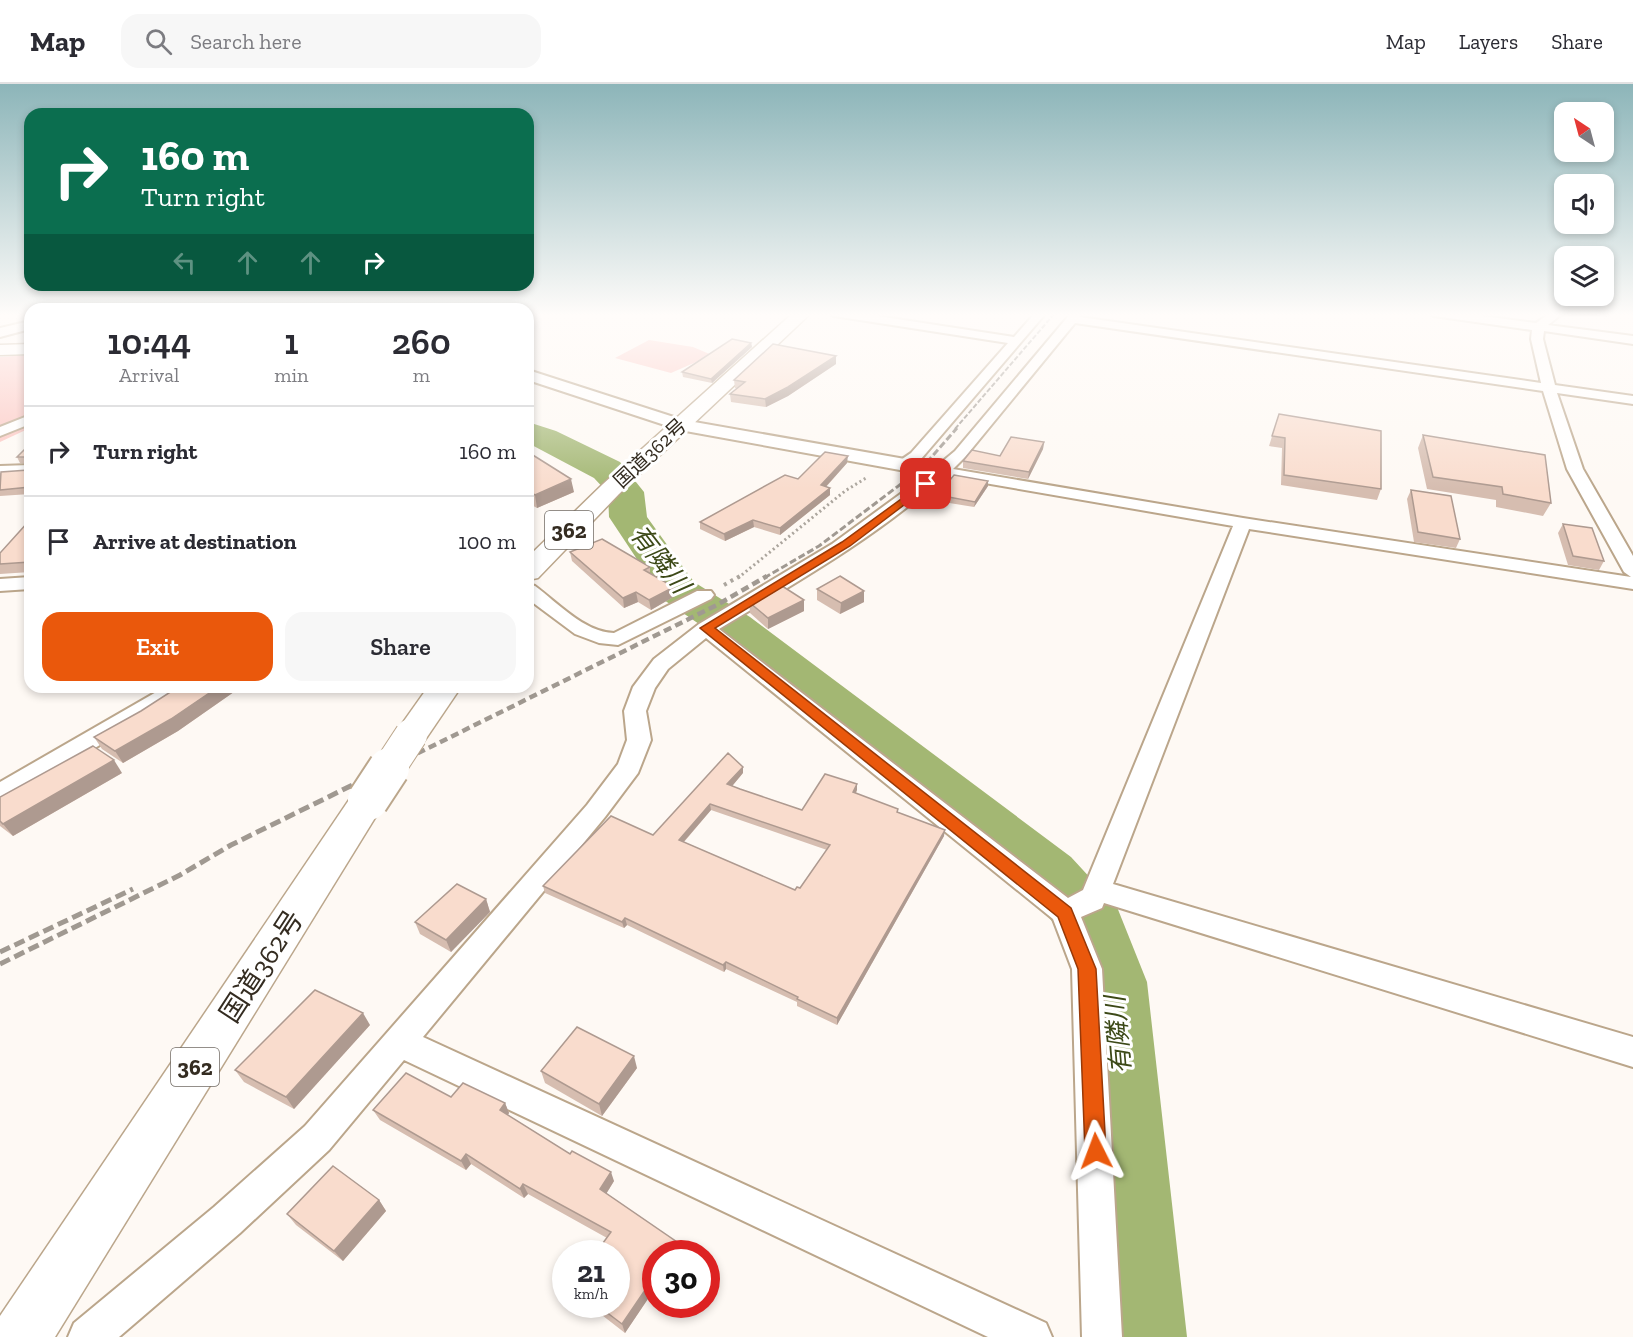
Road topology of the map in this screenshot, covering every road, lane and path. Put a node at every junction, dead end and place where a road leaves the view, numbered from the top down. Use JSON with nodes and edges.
{"nodes":[{"id":1,"x":739,"y":371,"type":"edge"},
{"id":2,"x":991,"y":371,"type":"edge"},
{"id":3,"x":1029,"y":371,"type":"edge"},
{"id":4,"x":1440,"y":371,"type":"edge"},
{"id":5,"x":1545,"y":371,"type":"edge"},
{"id":6,"x":534,"y":377,"type":"edge"},
{"id":7,"x":1549,"y":388,"type":"junction"},
{"id":8,"x":1633,"y":400,"type":"edge"},
{"id":9,"x":24,"y":422,"type":"edge"},
{"id":10,"x":680,"y":425,"type":"junction"},
{"id":11,"x":0,"y":432,"type":"edge"},
{"id":12,"x":906,"y":465,"type":"junction"},
{"id":13,"x":24,"y":470,"type":"edge"},
{"id":14,"x":0,"y":471,"type":"edge"},
{"id":15,"x":942,"y":471,"type":"junction"},
{"id":16,"x":1244,"y":523,"type":"junction"},
{"id":17,"x":534,"y":566,"type":"edge"},
{"id":18,"x":1633,"y":572,"type":"edge"},
{"id":19,"x":24,"y":583,"type":"edge"},
{"id":20,"x":1633,"y":583,"type":"edge"},
{"id":21,"x":0,"y":585,"type":"edge"},
{"id":22,"x":534,"y":594,"type":"edge"},
{"id":23,"x":704,"y":595,"type":"joint"},
{"id":24,"x":706,"y":628,"type":"junction"},
{"id":25,"x":171,"y":693,"type":"edge"},
{"id":26,"x":441,"y":693,"type":"edge"},
{"id":27,"x":0,"y":794,"type":"edge"},
{"id":28,"x":1085,"y":901,"type":"junction"},
{"id":29,"x":399,"y":1042,"type":"junction"},
{"id":30,"x":1633,"y":1052,"type":"edge"},
{"id":31,"x":21,"y":1337,"type":"edge"},
{"id":32,"x":88,"y":1337,"type":"edge"},
{"id":33,"x":1032,"y":1337,"type":"edge"},
{"id":34,"x":1102,"y":1337,"type":"edge"}],
"edges":[{"from":1,"to":10,"type":"highway","name":"国道362号","number":"362"},
{"from":2,"to":12,"type":"street"},
{"from":3,"to":15,"type":"street"},
{"from":4,"to":7,"type":"street"},
{"from":5,"to":7,"type":"street"},
{"from":6,"to":10,"type":"street"},
{"from":7,"to":8,"type":"street"},
{"from":7,"to":18,"type":"street"},
{"from":9,"to":11,"type":"street"},
{"from":10,"to":12,"type":"street"},
{"from":10,"to":17,"type":"highway","name":"国道362号","number":"362"},
{"from":12,"to":15,"type":"street"},
{"from":12,"to":23,"type":"path"},
{"from":13,"to":14,"type":"street"},
{"from":15,"to":16,"type":"street"},
{"from":15,"to":24,"type":"street"},
{"from":16,"to":20,"type":"street"},
{"from":16,"to":28,"type":"street"},
{"from":19,"to":21,"type":"street"},
{"from":22,"to":23,"type":"street"},
{"from":24,"to":28,"type":"street"},
{"from":24,"to":29,"type":"street"},
{"from":25,"to":27,"type":"street"},
{"from":26,"to":31,"type":"highway","name":"国道362号","number":"362","bridge":true},
{"from":28,"to":30,"type":"street"},
{"from":28,"to":34,"type":"street"},
{"from":29,"to":32,"type":"street"},
{"from":29,"to":33,"type":"street"}]}
